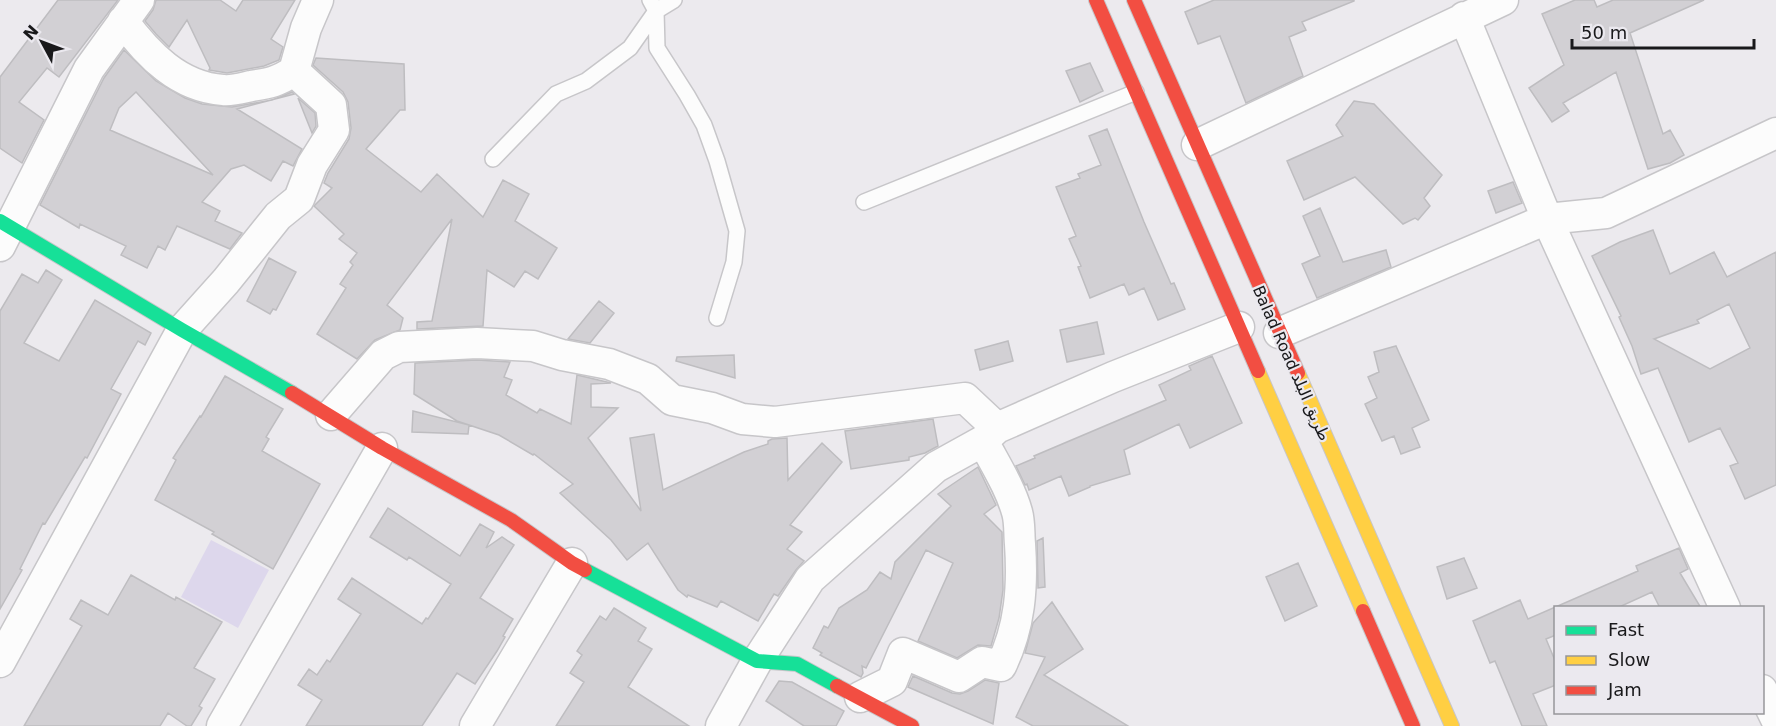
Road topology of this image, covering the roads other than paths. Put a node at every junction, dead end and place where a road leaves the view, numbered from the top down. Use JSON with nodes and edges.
{"nodes":[{"id":1,"x":318,"y":0,"type":"edge"},
{"id":2,"x":674,"y":0,"type":"edge"},
{"id":3,"x":1096,"y":0,"type":"edge"},
{"id":4,"x":1134,"y":0,"type":"edge"},
{"id":5,"x":1503,"y":0,"type":"edge"},
{"id":6,"x":653,"y":5,"type":"edge"},
{"id":7,"x":131,"y":11,"type":"edge"},
{"id":8,"x":1464,"y":17,"type":"junction"},
{"id":9,"x":294,"y":72,"type":"junction"},
{"id":10,"x":1136,"y":92,"type":"junction"},
{"id":11,"x":1776,"y":134,"type":"edge"},
{"id":12,"x":1197,"y":145,"type":"junction"},
{"id":13,"x":494,"y":159,"type":"dead end"},
{"id":14,"x":864,"y":202,"type":"dead end"},
{"id":15,"x":1546,"y":219,"type":"junction"},
{"id":16,"x":4,"y":232,"type":"edge"},
{"id":17,"x":717,"y":318,"type":"dead end"},
{"id":18,"x":1239,"y":327,"type":"junction"},
{"id":19,"x":182,"y":330,"type":"junction"},
{"id":20,"x":1279,"y":333,"type":"junction"},
{"id":21,"x":331,"y":415,"type":"junction"},
{"id":22,"x":990,"y":434,"type":"junction"},
{"id":23,"x":382,"y":448,"type":"junction"},
{"id":24,"x":572,"y":563,"type":"junction"},
{"id":25,"x":1724,"y":606,"type":"edge"},
{"id":26,"x":757,"y":661,"type":"junction"},
{"id":27,"x":0,"y":662,"type":"edge"},
{"id":28,"x":1764,"y":694,"type":"edge"},
{"id":29,"x":860,"y":697,"type":"junction"},
{"id":30,"x":1776,"y":719,"type":"edge"},
{"id":31,"x":222,"y":726,"type":"edge"},
{"id":32,"x":475,"y":726,"type":"edge"},
{"id":33,"x":722,"y":726,"type":"edge"},
{"id":34,"x":912,"y":726,"type":"edge"},
{"id":35,"x":1413,"y":726,"type":"edge"},
{"id":36,"x":1452,"y":726,"type":"edge"}],
"edges":[{"from":1,"to":9,"type":"street"},
{"from":2,"to":6,"type":"lane"},
{"from":3,"to":10,"type":"main road","name":"Balad Road طريق البلد"},
{"from":4,"to":12,"type":"main road","name":"Balad Road طريق البلد"},
{"from":5,"to":8,"type":"street"},
{"from":6,"to":13,"type":"lane"},
{"from":6,"to":17,"type":"lane"},
{"from":7,"to":9,"type":"street"},
{"from":7,"to":16,"type":"street"},
{"from":8,"to":12,"type":"street"},
{"from":8,"to":15,"type":"street"},
{"from":9,"to":19,"type":"street"},
{"from":10,"to":14,"type":"lane"},
{"from":10,"to":18,"type":"main road","name":"Balad Road طريق البلد"},
{"from":11,"to":15,"type":"street"},
{"from":12,"to":20,"type":"main road","name":"Balad Road طريق البلد"},
{"from":15,"to":20,"type":"street"},
{"from":15,"to":25,"type":"street"},
{"from":16,"to":19,"type":"main road"},
{"from":18,"to":22,"type":"street"},
{"from":18,"to":35,"type":"main road","name":"Balad Road طريق البلد"},
{"from":19,"to":21,"type":"main road"},
{"from":19,"to":27,"type":"street"},
{"from":20,"to":36,"type":"main road","name":"Balad Road طريق البلد"},
{"from":21,"to":22,"type":"street"},
{"from":21,"to":23,"type":"main road"},
{"from":22,"to":26,"type":"street"},
{"from":22,"to":29,"type":"street"},
{"from":23,"to":24,"type":"main road"},
{"from":23,"to":31,"type":"street"},
{"from":24,"to":26,"type":"main road"},
{"from":24,"to":32,"type":"street"},
{"from":26,"to":29,"type":"main road"},
{"from":26,"to":33,"type":"street"},
{"from":28,"to":30,"type":"street"},
{"from":29,"to":34,"type":"main road"}]}
